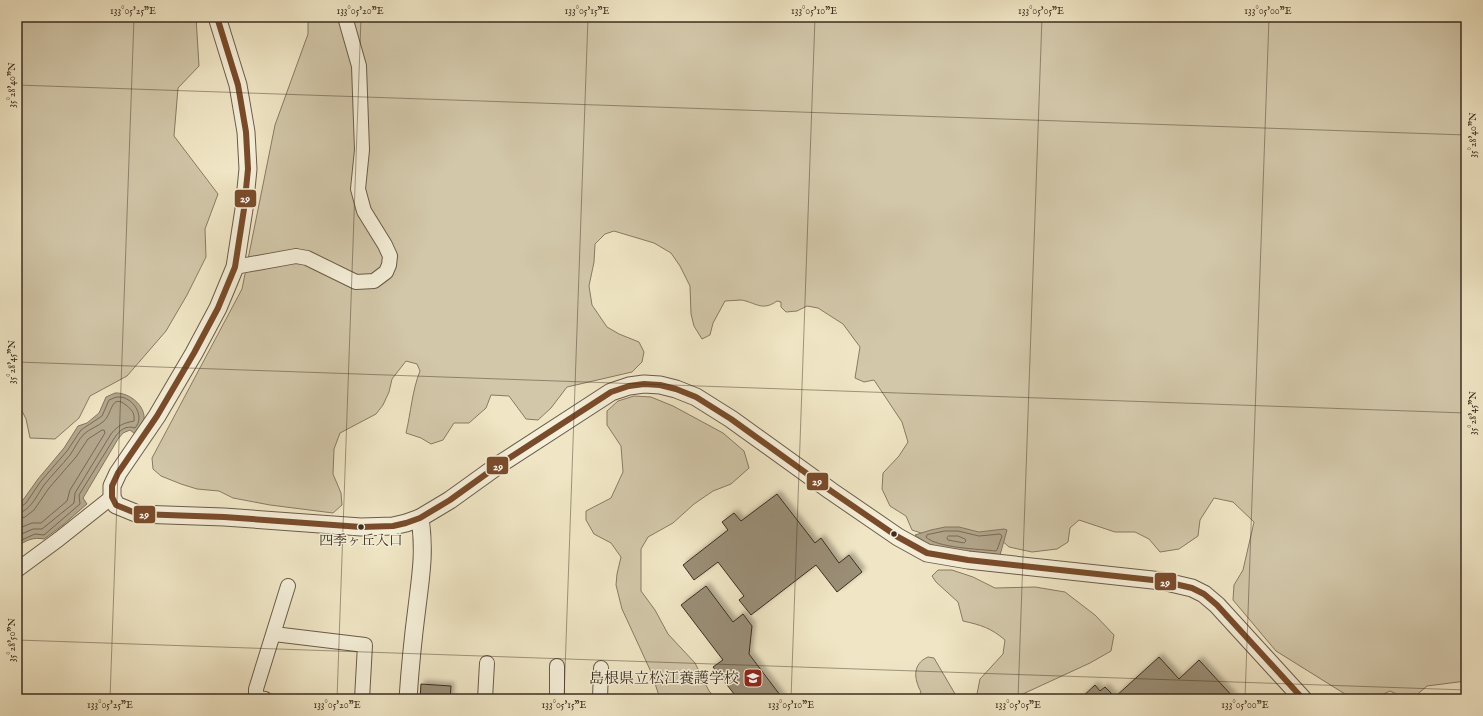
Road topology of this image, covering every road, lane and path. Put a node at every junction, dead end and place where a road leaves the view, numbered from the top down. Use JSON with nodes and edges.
{"nodes":[{"id":1,"x":217,"y":17,"type":"edge"},
{"id":2,"x":345,"y":17,"type":"edge"},
{"id":3,"x":235,"y":267,"type":"junction"},
{"id":4,"x":112,"y":497,"type":"junction"},
{"id":5,"x":420,"y":518,"type":"junction"},
{"id":6,"x":17,"y":570,"type":"edge"},
{"id":7,"x":288,"y":586,"type":"dead end"},
{"id":8,"x":274,"y":634,"type":"junction"},
{"id":9,"x":487,"y":663,"type":"dead end"},
{"id":10,"x":557,"y":666,"type":"dead end"},
{"id":11,"x":601,"y":668,"type":"dead end"},
{"id":12,"x":265,"y":699,"type":"edge"},
{"id":13,"x":362,"y":699,"type":"edge"},
{"id":14,"x":408,"y":699,"type":"edge"},
{"id":15,"x":485,"y":699,"type":"edge"},
{"id":16,"x":557,"y":699,"type":"edge"},
{"id":17,"x":600,"y":699,"type":"edge"},
{"id":18,"x":1303,"y":699,"type":"edge"}],
"edges":[{"from":1,"to":3,"type":"street"},
{"from":2,"to":3,"type":"street"},
{"from":3,"to":4,"type":"street"},
{"from":4,"to":5,"type":"street"},
{"from":4,"to":6,"type":"street"},
{"from":5,"to":14,"type":"street"},
{"from":5,"to":18,"type":"street"},
{"from":7,"to":8,"type":"street"},
{"from":8,"to":12,"type":"street"},
{"from":8,"to":13,"type":"street"},
{"from":9,"to":15,"type":"street"},
{"from":10,"to":16,"type":"street"},
{"from":11,"to":17,"type":"street"}]}
